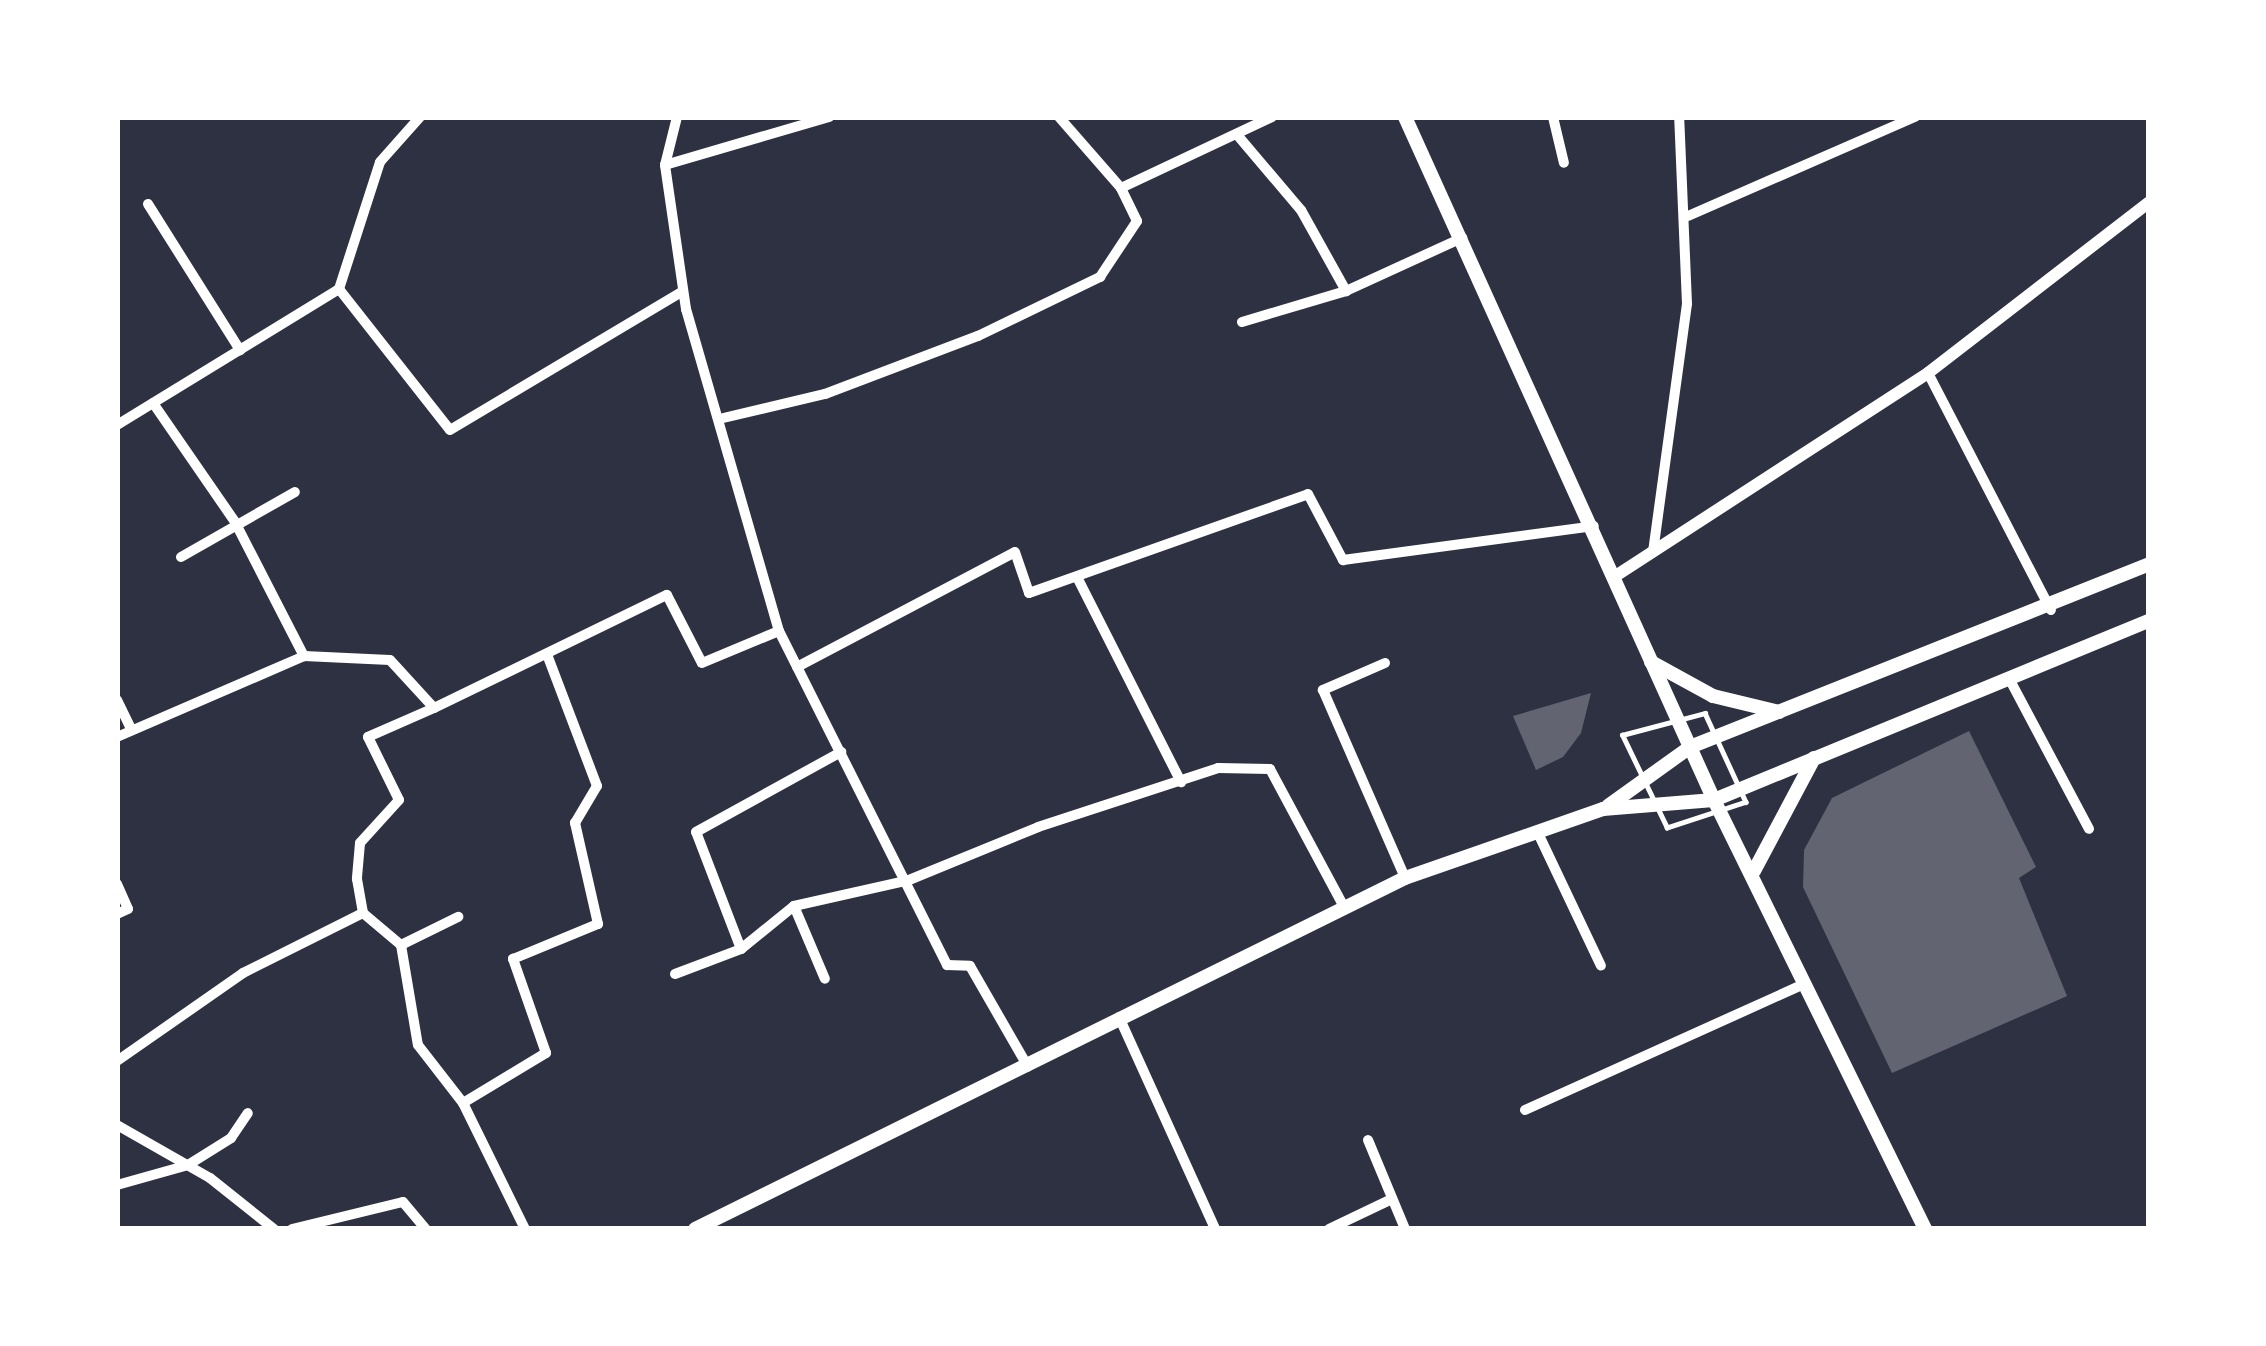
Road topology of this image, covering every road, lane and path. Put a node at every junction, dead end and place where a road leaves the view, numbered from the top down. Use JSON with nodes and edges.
{"nodes":[{"id":1,"x":420,"y":117,"type":"edge"},
{"id":2,"x":677,"y":117,"type":"edge"},
{"id":3,"x":829,"y":117,"type":"edge"},
{"id":4,"x":1059,"y":117,"type":"edge"},
{"id":5,"x":1272,"y":117,"type":"edge"},
{"id":6,"x":1405,"y":117,"type":"edge"},
{"id":7,"x":1553,"y":117,"type":"edge"},
{"id":8,"x":1678,"y":117,"type":"edge"},
{"id":9,"x":1915,"y":117,"type":"edge"},
{"id":10,"x":1239,"y":137,"type":"junction"},
{"id":11,"x":1564,"y":164,"type":"dead end"},
{"id":12,"x":665,"y":165,"type":"junction"},
{"id":13,"x":1121,"y":188,"type":"junction"},
{"id":14,"x":2149,"y":202,"type":"edge"},
{"id":15,"x":148,"y":204,"type":"dead end"},
{"id":16,"x":1688,"y":216,"type":"junction"},
{"id":17,"x":1462,"y":238,"type":"junction"},
{"id":18,"x":339,"y":289,"type":"junction"},
{"id":19,"x":683,"y":291,"type":"junction"},
{"id":20,"x":1346,"y":291,"type":"junction"},
{"id":21,"x":1242,"y":322,"type":"dead end"},
{"id":22,"x":240,"y":350,"type":"junction"},
{"id":23,"x":1928,"y":373,"type":"junction"},
{"id":24,"x":152,"y":403,"type":"junction"},
{"id":25,"x":719,"y":419,"type":"junction"},
{"id":26,"x":117,"y":425,"type":"edge"},
{"id":27,"x":296,"y":492,"type":"dead end"},
{"id":28,"x":235,"y":522,"type":"junction"},
{"id":29,"x":1594,"y":526,"type":"junction"},
{"id":30,"x":1653,"y":552,"type":"junction"},
{"id":31,"x":181,"y":557,"type":"dead end"},
{"id":32,"x":2149,"y":564,"type":"edge"},
{"id":33,"x":1617,"y":575,"type":"junction"},
{"id":34,"x":1078,"y":579,"type":"junction"},
{"id":35,"x":2050,"y":610,"type":"junction"},
{"id":36,"x":2149,"y":621,"type":"edge"},
{"id":37,"x":779,"y":631,"type":"junction"},
{"id":38,"x":304,"y":656,"type":"junction"},
{"id":39,"x":548,"y":658,"type":"junction"},
{"id":40,"x":1651,"y":662,"type":"junction"},
{"id":41,"x":1385,"y":663,"type":"dead end"},
{"id":42,"x":797,"y":667,"type":"junction"},
{"id":43,"x":2012,"y":684,"type":"junction"},
{"id":44,"x":117,"y":700,"type":"edge"},
{"id":45,"x":434,"y":708,"type":"junction"},
{"id":46,"x":1782,"y":713,"type":"junction"},
{"id":47,"x":130,"y":727,"type":"junction"},
{"id":48,"x":117,"y":737,"type":"edge"},
{"id":49,"x":1690,"y":746,"type":"junction"},
{"id":50,"x":841,"y":752,"type":"junction"},
{"id":51,"x":1814,"y":758,"type":"junction"},
{"id":52,"x":1181,"y":782,"type":"junction"},
{"id":53,"x":1714,"y":800,"type":"junction"},
{"id":54,"x":1745,"y":802,"type":"dead end"},
{"id":55,"x":1604,"y":808,"type":"junction"},
{"id":56,"x":1780,"y":813,"type":"junction"},
{"id":57,"x":2090,"y":829,"type":"dead end"},
{"id":58,"x":1537,"y":831,"type":"junction"},
{"id":59,"x":1754,"y":871,"type":"junction"},
{"id":60,"x":1405,"y":878,"type":"junction"},
{"id":61,"x":909,"y":880,"type":"junction"},
{"id":62,"x":117,"y":884,"type":"edge"},
{"id":63,"x":1343,"y":905,"type":"junction"},
{"id":64,"x":794,"y":906,"type":"junction"},
{"id":65,"x":363,"y":913,"type":"junction"},
{"id":66,"x":117,"y":914,"type":"edge"},
{"id":67,"x":458,"y":917,"type":"dead end"},
{"id":68,"x":401,"y":945,"type":"junction"},
{"id":69,"x":741,"y":949,"type":"junction"},
{"id":70,"x":1601,"y":966,"type":"dead end"},
{"id":71,"x":675,"y":974,"type":"dead end"},
{"id":72,"x":825,"y":979,"type":"dead end"},
{"id":73,"x":1802,"y":986,"type":"junction"},
{"id":74,"x":1118,"y":1014,"type":"junction"},
{"id":75,"x":117,"y":1061,"type":"edge"},
{"id":76,"x":1028,"y":1066,"type":"junction"},
{"id":77,"x":463,"y":1103,"type":"junction"},
{"id":78,"x":1526,"y":1110,"type":"dead end"},
{"id":79,"x":248,"y":1113,"type":"dead end"},
{"id":80,"x":117,"y":1125,"type":"edge"},
{"id":81,"x":1367,"y":1140,"type":"dead end"},
{"id":82,"x":188,"y":1166,"type":"junction"},
{"id":83,"x":117,"y":1185,"type":"edge"},
{"id":84,"x":1392,"y":1199,"type":"junction"},
{"id":85,"x":274,"y":1229,"type":"edge"},
{"id":86,"x":292,"y":1229,"type":"edge"},
{"id":87,"x":426,"y":1229,"type":"edge"},
{"id":88,"x":526,"y":1229,"type":"edge"},
{"id":89,"x":695,"y":1229,"type":"edge"},
{"id":90,"x":1215,"y":1229,"type":"edge"},
{"id":91,"x":1329,"y":1229,"type":"edge"},
{"id":92,"x":1405,"y":1229,"type":"edge"},
{"id":93,"x":1925,"y":1229,"type":"edge"}],
"edges":[{"from":1,"to":18,"type":"street"},
{"from":2,"to":12,"type":"street"},
{"from":3,"to":12,"type":"street"},
{"from":4,"to":13,"type":"street"},
{"from":5,"to":10,"type":"street"},
{"from":6,"to":17,"type":"main road"},
{"from":7,"to":11,"type":"street"},
{"from":8,"to":16,"type":"street"},
{"from":9,"to":16,"type":"street"},
{"from":10,"to":13,"type":"street"},
{"from":10,"to":20,"type":"street"},
{"from":12,"to":19,"type":"street"},
{"from":13,"to":25,"type":"street"},
{"from":14,"to":23,"type":"street"},
{"from":15,"to":22,"type":"street"},
{"from":16,"to":30,"type":"street"},
{"from":17,"to":20,"type":"street"},
{"from":17,"to":29,"type":"main road"},
{"from":18,"to":19,"type":"street"},
{"from":18,"to":22,"type":"street"},
{"from":19,"to":25,"type":"street"},
{"from":20,"to":21,"type":"street"},
{"from":22,"to":24,"type":"street"},
{"from":23,"to":30,"type":"street"},
{"from":23,"to":35,"type":"street"},
{"from":24,"to":26,"type":"street"},
{"from":24,"to":28,"type":"street"},
{"from":25,"to":37,"type":"street"},
{"from":27,"to":28,"type":"street"},
{"from":28,"to":31,"type":"street"},
{"from":28,"to":38,"type":"street"},
{"from":29,"to":33,"type":"main road"},
{"from":29,"to":34,"type":"street"},
{"from":30,"to":33,"type":"street"},
{"from":32,"to":35,"type":"main road"},
{"from":33,"to":40,"type":"main road"},
{"from":34,"to":42,"type":"street"},
{"from":34,"to":52,"type":"street"},
{"from":35,"to":46,"type":"main road"},
{"from":36,"to":43,"type":"main road"},
{"from":37,"to":39,"type":"street"},
{"from":37,"to":42,"type":"street"},
{"from":38,"to":45,"type":"street"},
{"from":38,"to":47,"type":"street"},
{"from":39,"to":45,"type":"street"},
{"from":39,"to":77,"type":"street"},
{"from":40,"to":46,"type":"main road"},
{"from":40,"to":49,"type":"main road"},
{"from":41,"to":60,"type":"street"},
{"from":42,"to":50,"type":"street"},
{"from":43,"to":51,"type":"main road"},
{"from":43,"to":57,"type":"street"},
{"from":44,"to":47,"type":"street"},
{"from":45,"to":65,"type":"street"},
{"from":46,"to":49,"type":"main road"},
{"from":47,"to":48,"type":"street"},
{"from":49,"to":53,"type":"main road"},
{"from":49,"to":55,"type":"main road"},
{"from":50,"to":61,"type":"street"},
{"from":50,"to":69,"type":"street"},
{"from":51,"to":53,"type":"main road"},
{"from":51,"to":56,"type":"main road"},
{"from":52,"to":61,"type":"street"},
{"from":52,"to":63,"type":"street"},
{"from":53,"to":55,"type":"main road"},
{"from":53,"to":59,"type":"main road"},
{"from":54,"to":56,"type":"path"},
{"from":55,"to":58,"type":"main road"},
{"from":56,"to":59,"type":"main road"},
{"from":58,"to":60,"type":"main road"},
{"from":58,"to":70,"type":"street"},
{"from":59,"to":73,"type":"main road"},
{"from":60,"to":63,"type":"main road"},
{"from":61,"to":64,"type":"street"},
{"from":61,"to":76,"type":"street"},
{"from":62,"to":66,"type":"street"},
{"from":63,"to":74,"type":"main road"},
{"from":64,"to":69,"type":"street"},
{"from":64,"to":72,"type":"street"},
{"from":65,"to":68,"type":"street"},
{"from":65,"to":75,"type":"street"},
{"from":67,"to":68,"type":"street"},
{"from":68,"to":77,"type":"street"},
{"from":69,"to":71,"type":"street"},
{"from":73,"to":78,"type":"street"},
{"from":73,"to":93,"type":"main road"},
{"from":74,"to":76,"type":"main road"},
{"from":74,"to":90,"type":"street"},
{"from":76,"to":89,"type":"main road"},
{"from":77,"to":88,"type":"street"},
{"from":79,"to":82,"type":"street"},
{"from":80,"to":82,"type":"street"},
{"from":81,"to":84,"type":"street"},
{"from":82,"to":83,"type":"street"},
{"from":82,"to":85,"type":"street"},
{"from":84,"to":91,"type":"street"},
{"from":84,"to":92,"type":"street"},
{"from":86,"to":87,"type":"street"}]}
